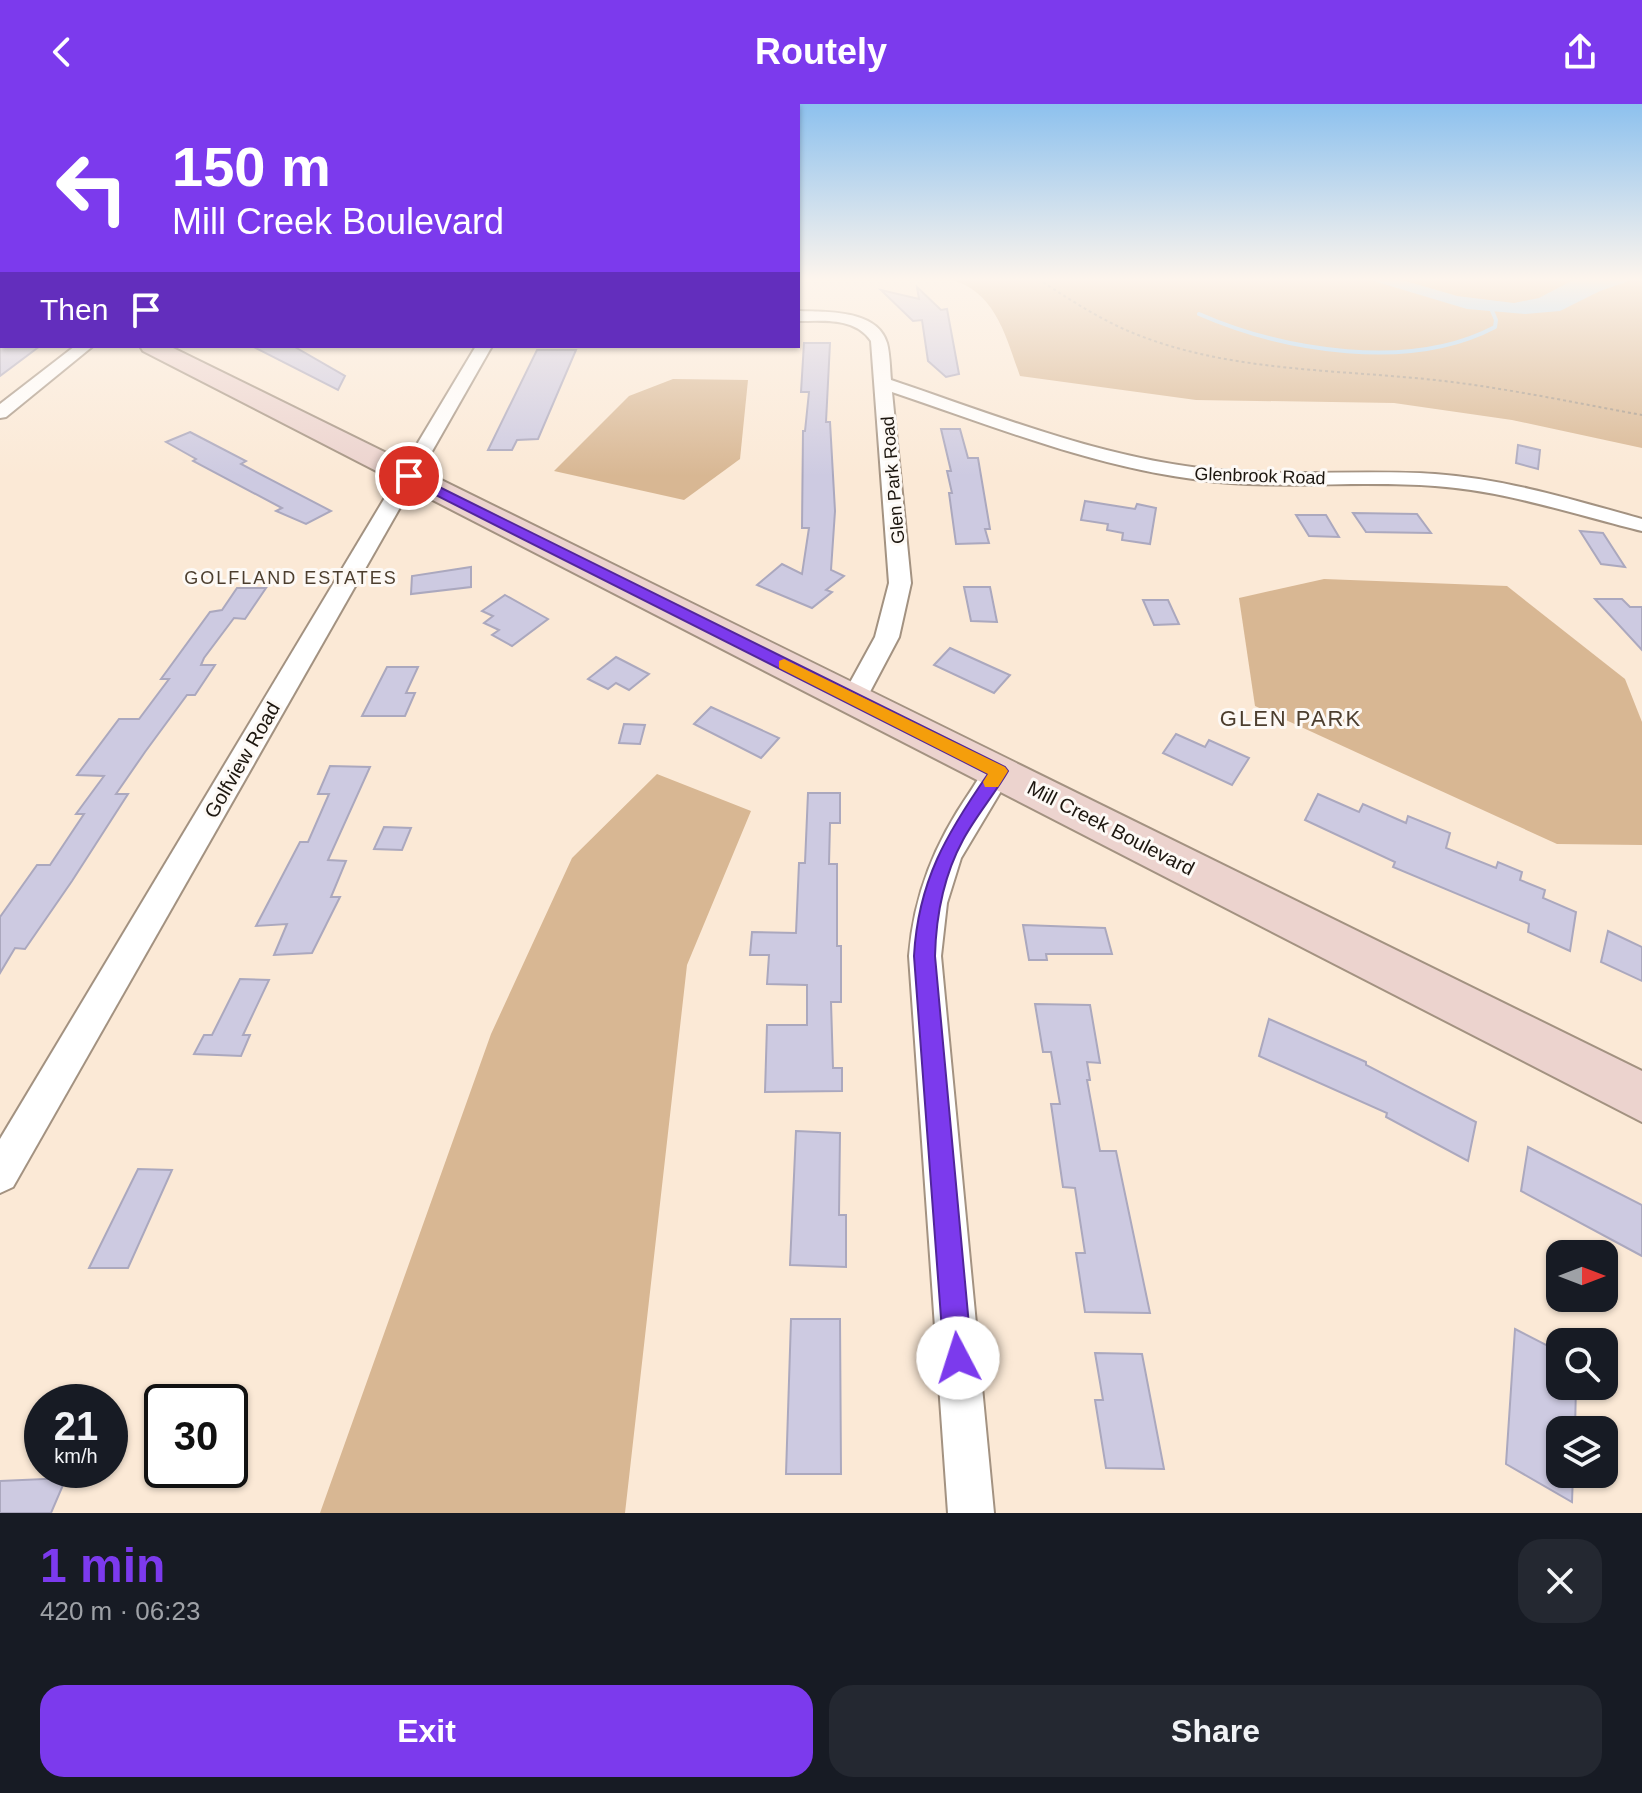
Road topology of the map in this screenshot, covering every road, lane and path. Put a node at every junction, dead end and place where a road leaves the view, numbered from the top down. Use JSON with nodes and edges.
{"nodes":[{"id":1,"x":880,"y":345,"type":"edge"},
{"id":2,"x":1163,"y":345,"type":"edge"},
{"id":3,"x":82,"y":348,"type":"edge"},
{"id":4,"x":155,"y":348,"type":"edge"},
{"id":5,"x":483,"y":348,"type":"edge"},
{"id":6,"x":885,"y":384,"type":"junction"},
{"id":7,"x":0,"y":413,"type":"edge"},
{"id":8,"x":1642,"y":415,"type":"edge"},
{"id":9,"x":409,"y":476,"type":"junction"},
{"id":10,"x":1642,"y":525,"type":"edge"},
{"id":11,"x":854,"y":699,"type":"junction"},
{"id":12,"x":999,"y":771,"type":"junction"},
{"id":13,"x":1642,"y":1097,"type":"edge"},
{"id":14,"x":0,"y":1174,"type":"edge"},
{"id":15,"x":971,"y":1513,"type":"edge"}],
"edges":[{"from":1,"to":6,"type":"street","name":"Glen Park Road"},
{"from":2,"to":8,"type":"path"},
{"from":3,"to":7,"type":"street"},
{"from":4,"to":9,"type":"street","name":"Mill Creek Boulevard"},
{"from":5,"to":9,"type":"street","name":"Golfview Road"},
{"from":6,"to":10,"type":"street","name":"Glenbrook Road"},
{"from":6,"to":11,"type":"street","name":"Glen Park Road"},
{"from":9,"to":11,"type":"street","name":"Mill Creek Boulevard"},
{"from":9,"to":14,"type":"street","name":"Golfview Road"},
{"from":11,"to":12,"type":"street","name":"Mill Creek Boulevard"},
{"from":12,"to":13,"type":"street","name":"Mill Creek Boulevard"},
{"from":12,"to":15,"type":"street"}]}
